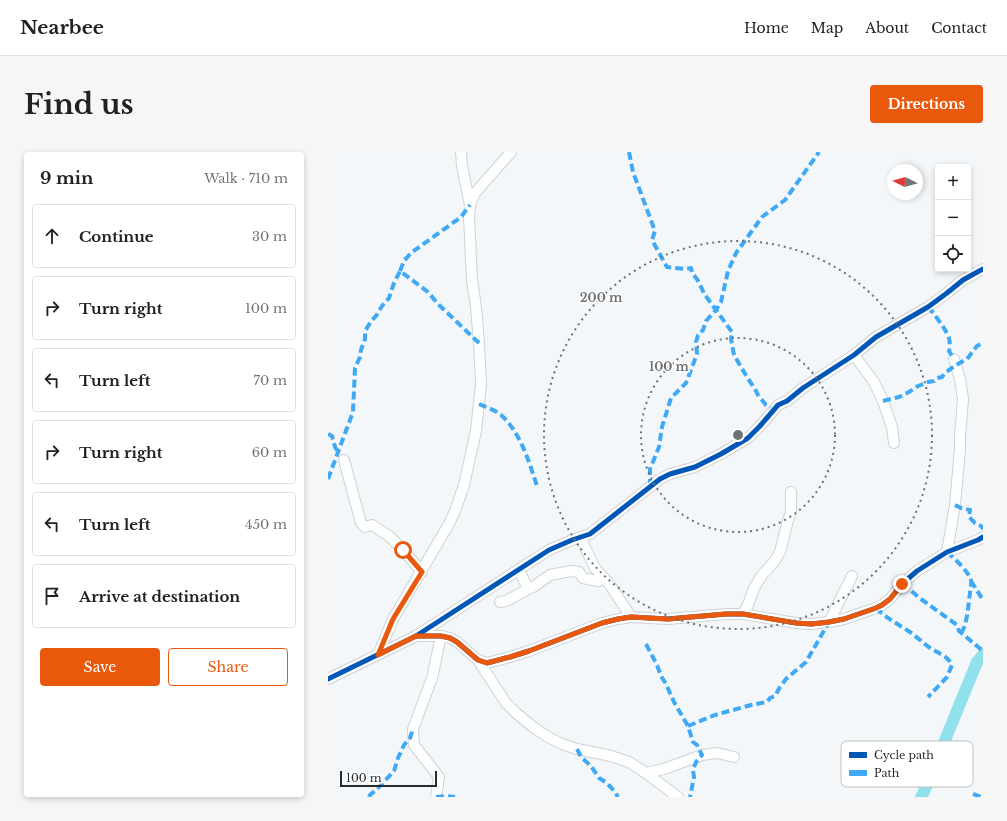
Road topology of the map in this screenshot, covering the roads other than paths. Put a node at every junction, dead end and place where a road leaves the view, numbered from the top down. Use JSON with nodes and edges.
{"nodes":[{"id":1,"x":461,"y":152,"type":"edge"},
{"id":2,"x":511,"y":152,"type":"edge"},
{"id":3,"x":470,"y":205,"type":"junction"},
{"id":4,"x":983,"y":269,"type":"edge"},
{"id":5,"x":854,"y":355,"type":"junction"},
{"id":6,"x":954,"y":359,"type":"dead end"},
{"id":7,"x":894,"y":443,"type":"dead end"},
{"id":8,"x":344,"y":460,"type":"dead end"},
{"id":9,"x":791,"y":492,"type":"dead end"},
{"id":10,"x":580,"y":537,"type":"junction"},
{"id":11,"x":983,"y":537,"type":"edge"},
{"id":12,"x":947,"y":552,"type":"junction"},
{"id":13,"x":519,"y":570,"type":"junction"},
{"id":14,"x":422,"y":572,"type":"junction"},
{"id":15,"x":852,"y":576,"type":"dead end"},
{"id":16,"x":604,"y":578,"type":"junction"},
{"id":17,"x":528,"y":589,"type":"junction"},
{"id":18,"x":500,"y":602,"type":"dead end"},
{"id":19,"x":743,"y":614,"type":"junction"},
{"id":20,"x":631,"y":617,"type":"junction"},
{"id":21,"x":829,"y":622,"type":"junction"},
{"id":22,"x":416,"y":636,"type":"junction"},
{"id":23,"x":441,"y":636,"type":"junction"},
{"id":24,"x":378,"y":655,"type":"junction"},
{"id":25,"x":478,"y":660,"type":"junction"},
{"id":26,"x":328,"y":679,"type":"edge"},
{"id":27,"x":734,"y":757,"type":"dead end"},
{"id":28,"x":646,"y":773,"type":"junction"},
{"id":29,"x":436,"y":797,"type":"edge"},
{"id":30,"x":678,"y":797,"type":"edge"}],
"edges":[{"from":1,"to":3,"type":"street"},
{"from":2,"to":3,"type":"street"},
{"from":3,"to":14,"type":"street"},
{"from":4,"to":5,"type":"street"},
{"from":5,"to":7,"type":"street"},
{"from":5,"to":10,"type":"street"},
{"from":6,"to":12,"type":"street"},
{"from":8,"to":14,"type":"street"},
{"from":9,"to":19,"type":"street"},
{"from":10,"to":13,"type":"street"},
{"from":10,"to":16,"type":"street"},
{"from":11,"to":12,"type":"street"},
{"from":12,"to":21,"type":"street"},
{"from":13,"to":17,"type":"street"},
{"from":13,"to":22,"type":"street"},
{"from":14,"to":24,"type":"street"},
{"from":15,"to":21,"type":"street"},
{"from":16,"to":17,"type":"street"},
{"from":16,"to":20,"type":"street"},
{"from":17,"to":18,"type":"street"},
{"from":19,"to":20,"type":"street"},
{"from":19,"to":21,"type":"street"},
{"from":20,"to":25,"type":"street"},
{"from":22,"to":23,"type":"street"},
{"from":22,"to":24,"type":"street"},
{"from":23,"to":25,"type":"street"},
{"from":23,"to":29,"type":"street"},
{"from":24,"to":26,"type":"street"},
{"from":25,"to":28,"type":"street"},
{"from":27,"to":28,"type":"street"},
{"from":28,"to":30,"type":"street"}]}
